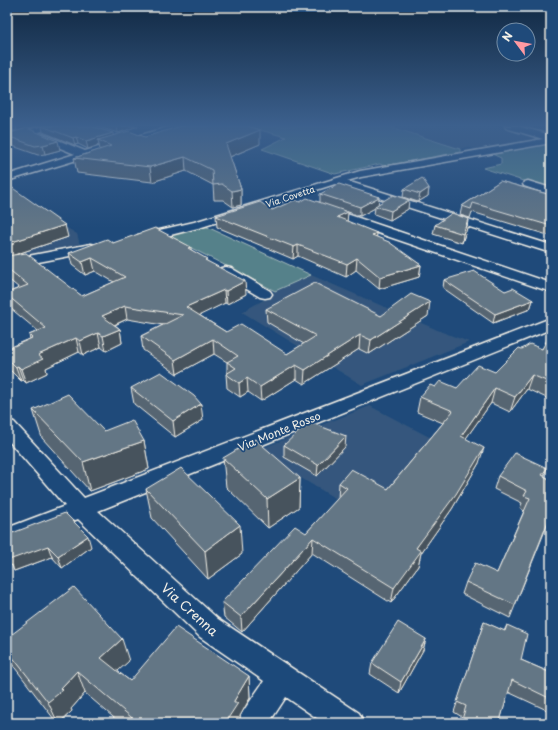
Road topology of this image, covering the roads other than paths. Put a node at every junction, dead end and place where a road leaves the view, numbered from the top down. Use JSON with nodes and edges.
{"nodes":[{"id":1,"x":63,"y":160,"type":"edge"},
{"id":2,"x":437,"y":160,"type":"edge"},
{"id":3,"x":7,"y":178,"type":"edge"},
{"id":4,"x":352,"y":181,"type":"junction"},
{"id":5,"x":528,"y":184,"type":"dead end"},
{"id":6,"x":551,"y":192,"type":"edge"},
{"id":7,"x":287,"y":197,"type":"junction"},
{"id":8,"x":161,"y":234,"type":"junction"},
{"id":9,"x":132,"y":240,"type":"edge"},
{"id":10,"x":175,"y":242,"type":"edge"},
{"id":11,"x":102,"y":246,"type":"edge"},
{"id":12,"x":551,"y":249,"type":"edge"},
{"id":13,"x":7,"y":264,"type":"edge"},
{"id":14,"x":217,"y":266,"type":"edge"},
{"id":15,"x":551,"y":288,"type":"edge"},
{"id":16,"x":265,"y":294,"type":"dead end"},
{"id":17,"x":551,"y":323,"type":"edge"},
{"id":18,"x":7,"y":427,"type":"edge"},
{"id":19,"x":82,"y":509,"type":"junction"},
{"id":20,"x":7,"y":538,"type":"edge"},
{"id":21,"x":282,"y":678,"type":"junction"},
{"id":22,"x":252,"y":723,"type":"edge"},
{"id":23,"x":349,"y":723,"type":"edge"}],
"edges":[{"from":1,"to":3,"type":"street"},
{"from":2,"to":4,"type":"street"},
{"from":4,"to":7,"type":"street","name":"Via Covetta"},
{"from":4,"to":12,"type":"street"},
{"from":5,"to":6,"type":"street"},
{"from":7,"to":8,"type":"street","name":"Via Covetta"},
{"from":7,"to":15,"type":"street"},
{"from":8,"to":9,"type":"street","name":"Via Covetta"},
{"from":8,"to":10,"type":"street"},
{"from":11,"to":13,"type":"street"},
{"from":14,"to":16,"type":"street"},
{"from":17,"to":19,"type":"street","name":"Via Monte Rosso"},
{"from":18,"to":19,"type":"street","name":"Via Crenna"},
{"from":19,"to":20,"type":"street","name":"Via Monte Rosso"},
{"from":19,"to":21,"type":"street","name":"Via Crenna"},
{"from":21,"to":22,"type":"street"},
{"from":21,"to":23,"type":"street","name":"Via Crenna"}]}
